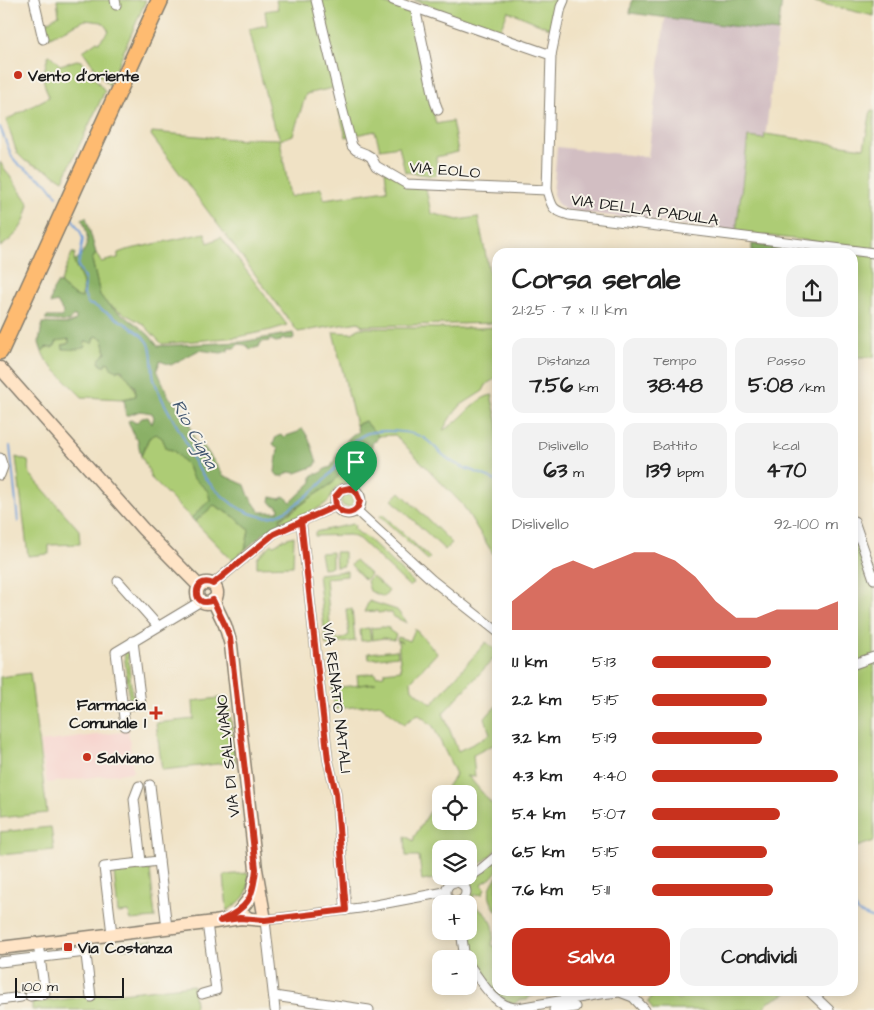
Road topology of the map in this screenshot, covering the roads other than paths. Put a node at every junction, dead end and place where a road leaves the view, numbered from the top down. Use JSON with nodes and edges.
{"nodes":[{"id":1,"x":34,"y":0,"type":"edge"},
{"id":2,"x":152,"y":0,"type":"edge"},
{"id":3,"x":160,"y":0,"type":"edge"},
{"id":4,"x":316,"y":0,"type":"edge"},
{"id":5,"x":393,"y":0,"type":"edge"},
{"id":6,"x":564,"y":0,"type":"edge"},
{"id":7,"x":415,"y":8,"type":"junction"},
{"id":8,"x":43,"y":39,"type":"dead end"},
{"id":9,"x":551,"y":55,"type":"junction"},
{"id":10,"x":438,"y":110,"type":"dead end"},
{"id":11,"x":83,"y":159,"type":"junction"},
{"id":12,"x":547,"y":190,"type":"junction"},
{"id":13,"x":804,"y":248,"type":"edge"},
{"id":14,"x":874,"y":253,"type":"edge"},
{"id":15,"x":858,"y":255,"type":"edge"},
{"id":16,"x":1,"y":343,"type":"edge"},
{"id":17,"x":0,"y":368,"type":"edge"},
{"id":18,"x":0,"y":458,"type":"edge"},
{"id":19,"x":0,"y":475,"type":"edge"},
{"id":20,"x":336,"y":506,"type":"junction"},
{"id":21,"x":356,"y":510,"type":"junction"},
{"id":22,"x":301,"y":521,"type":"junction"},
{"id":23,"x":858,"y":533,"type":"edge"},
{"id":24,"x":874,"y":579,"type":"edge"},
{"id":25,"x":118,"y":581,"type":"dead end"},
{"id":26,"x":213,"y":584,"type":"junction"},
{"id":27,"x":199,"y":586,"type":"junction"},
{"id":28,"x":207,"y":601,"type":"junction"},
{"id":29,"x":158,"y":626,"type":"junction"},
{"id":30,"x":492,"y":627,"type":"edge"},
{"id":31,"x":133,"y":641,"type":"junction"},
{"id":32,"x":874,"y":657,"type":"edge"},
{"id":33,"x":858,"y":663,"type":"edge"},
{"id":34,"x":122,"y":706,"type":"junction"},
{"id":35,"x":124,"y":726,"type":"dead end"},
{"id":36,"x":150,"y":785,"type":"dead end"},
{"id":37,"x":140,"y":786,"type":"dead end"},
{"id":38,"x":159,"y":860,"type":"junction"},
{"id":39,"x":492,"y":860,"type":"edge"},
{"id":40,"x":141,"y":862,"type":"junction"},
{"id":41,"x":256,"y":869,"type":"junction"},
{"id":42,"x":477,"y":872,"type":"edge"},
{"id":43,"x":449,"y":885,"type":"edge"},
{"id":44,"x":445,"y":892,"type":"junction"},
{"id":45,"x":446,"y":895,"type":"edge"},
{"id":46,"x":346,"y":910,"type":"junction"},
{"id":47,"x":239,"y":916,"type":"junction"},
{"id":48,"x":267,"y":917,"type":"junction"},
{"id":49,"x":207,"y":923,"type":"junction"},
{"id":50,"x":167,"y":928,"type":"junction"},
{"id":51,"x":112,"y":934,"type":"junction"},
{"id":52,"x":84,"y":938,"type":"junction"},
{"id":53,"x":38,"y":943,"type":"junction"},
{"id":54,"x":0,"y":948,"type":"edge"},
{"id":55,"x":86,"y":952,"type":"junction"},
{"id":56,"x":40,"y":958,"type":"junction"},
{"id":57,"x":0,"y":962,"type":"edge"},
{"id":58,"x":477,"y":975,"type":"edge"},
{"id":59,"x":202,"y":994,"type":"dead end"},
{"id":60,"x":492,"y":994,"type":"edge"},
{"id":61,"x":274,"y":996,"type":"junction"},
{"id":62,"x":494,"y":996,"type":"edge"},
{"id":63,"x":566,"y":996,"type":"edge"},
{"id":64,"x":631,"y":996,"type":"edge"},
{"id":65,"x":814,"y":996,"type":"edge"},
{"id":66,"x":91,"y":997,"type":"dead end"},
{"id":67,"x":0,"y":1000,"type":"edge"},
{"id":68,"x":575,"y":1007,"type":"dead end"},
{"id":69,"x":275,"y":1010,"type":"edge"},
{"id":70,"x":369,"y":1010,"type":"edge"},
{"id":71,"x":554,"y":1010,"type":"edge"},
{"id":72,"x":645,"y":1010,"type":"edge"},
{"id":73,"x":829,"y":1010,"type":"edge"}],
"edges":[{"from":1,"to":8,"type":"street"},
{"from":2,"to":11,"type":"highway"},
{"from":3,"to":11,"type":"highway"},
{"from":4,"to":12,"type":"street","name":"VIA EOLO"},
{"from":5,"to":7,"type":"street"},
{"from":6,"to":9,"type":"street","name":"VIA DELLA PADULA"},
{"from":7,"to":9,"type":"street"},
{"from":7,"to":10,"type":"street"},
{"from":9,"to":12,"type":"street","name":"VIA DELLA PADULA"},
{"from":11,"to":16,"type":"highway"},
{"from":12,"to":13,"type":"street","name":"VIA DELLA PADULA"},
{"from":14,"to":15,"type":"street","name":"VIA DELLA PADULA"},
{"from":17,"to":27,"type":"street"},
{"from":18,"to":19,"type":"street"},
{"from":20,"to":21,"type":"street"},
{"from":20,"to":21,"type":"street"},
{"from":20,"to":22,"type":"street"},
{"from":21,"to":30,"type":"street"},
{"from":22,"to":26,"type":"street"},
{"from":22,"to":46,"type":"street","name":"VIA RENATO NATALI"},
{"from":23,"to":24,"type":"street"},
{"from":25,"to":29,"type":"street"},
{"from":26,"to":27,"type":"street"},
{"from":26,"to":28,"type":"street"},
{"from":27,"to":28,"type":"street"},
{"from":28,"to":29,"type":"street"},
{"from":28,"to":41,"type":"street","name":"VIA DI SALVIANO"},
{"from":29,"to":31,"type":"street"},
{"from":31,"to":34,"type":"street"},
{"from":31,"to":34,"type":"street"},
{"from":32,"to":33,"type":"street"},
{"from":34,"to":35,"type":"street"},
{"from":36,"to":38,"type":"street"},
{"from":37,"to":40,"type":"street"},
{"from":38,"to":40,"type":"street"},
{"from":38,"to":50,"type":"street"},
{"from":39,"to":42,"type":"street"},
{"from":40,"to":51,"type":"street"},
{"from":41,"to":47,"type":"street"},
{"from":41,"to":48,"type":"street","name":"VIA DI SALVIANO"},
{"from":43,"to":44,"type":"street"},
{"from":44,"to":45,"type":"street"},
{"from":44,"to":46,"type":"street"},
{"from":46,"to":48,"type":"street"},
{"from":47,"to":48,"type":"street"},
{"from":47,"to":49,"type":"street"},
{"from":48,"to":61,"type":"street","name":"VIA DI SALVIANO"},
{"from":49,"to":50,"type":"street"},
{"from":49,"to":59,"type":"street"},
{"from":50,"to":51,"type":"street"},
{"from":51,"to":52,"type":"street"},
{"from":52,"to":53,"type":"street"},
{"from":52,"to":55,"type":"street"},
{"from":53,"to":54,"type":"street"},
{"from":53,"to":56,"type":"street"},
{"from":55,"to":56,"type":"street"},
{"from":55,"to":66,"type":"street"},
{"from":56,"to":57,"type":"street"},
{"from":56,"to":67,"type":"street"},
{"from":58,"to":60,"type":"street"},
{"from":61,"to":69,"type":"street","name":"VIA DI SALVIANO"},
{"from":61,"to":70,"type":"street"},
{"from":62,"to":63,"type":"street"},
{"from":64,"to":72,"type":"street"},
{"from":65,"to":73,"type":"street"},
{"from":68,"to":71,"type":"street"}]}
